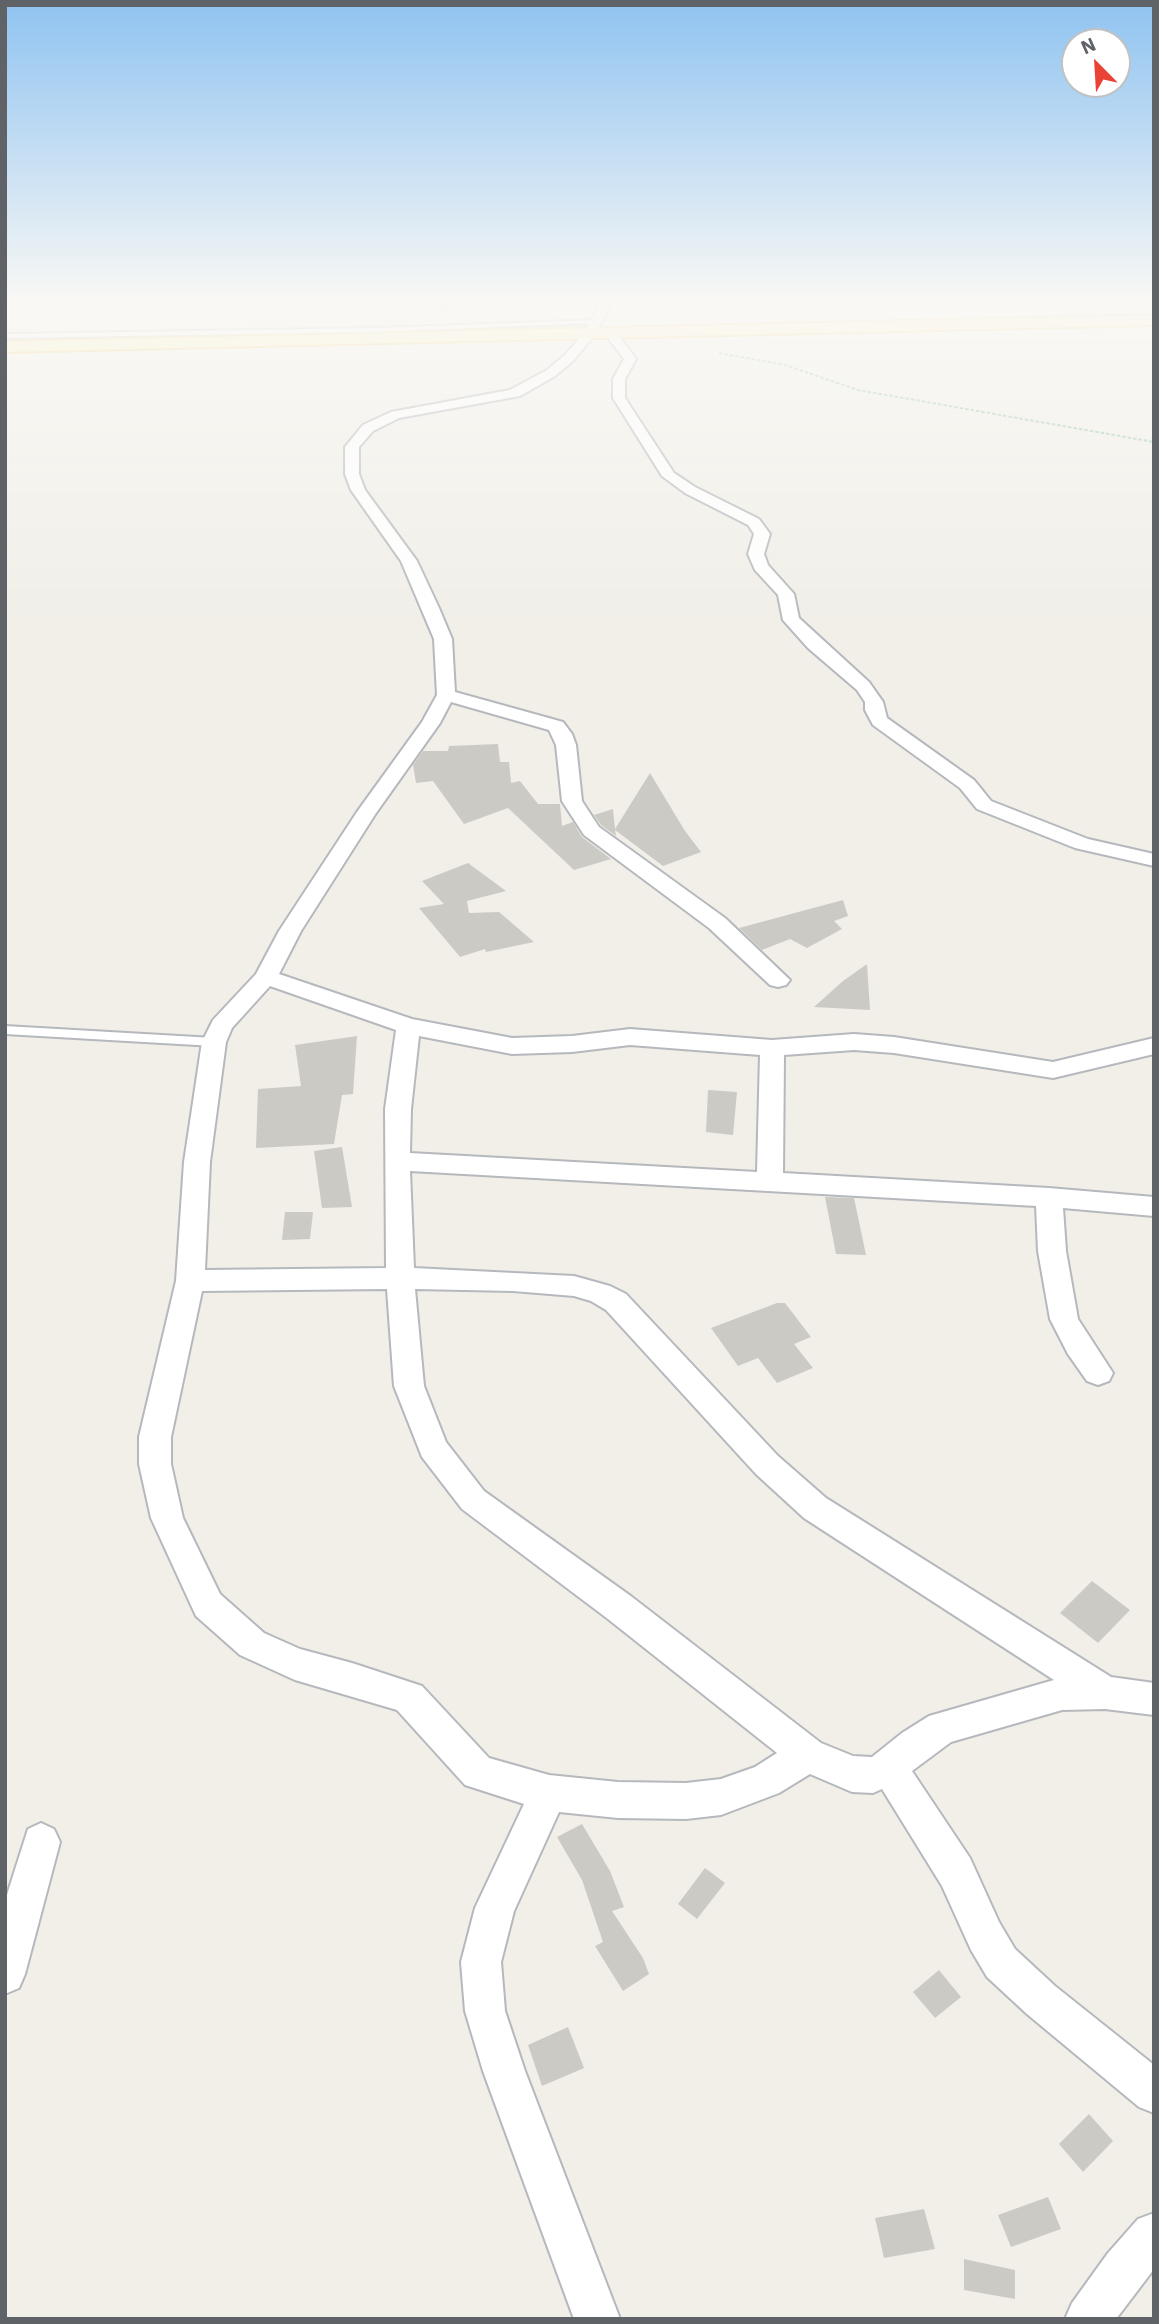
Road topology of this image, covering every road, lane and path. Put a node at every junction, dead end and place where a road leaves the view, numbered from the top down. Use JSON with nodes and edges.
{"nodes":[{"id":1,"x":420,"y":410,"type":"edge"},
{"id":2,"x":627,"y":410,"type":"edge"},
{"id":3,"x":975,"y":410,"type":"edge"},
{"id":4,"x":1154,"y":442,"type":"edge"},
{"id":5,"x":446,"y":695,"type":"junction"},
{"id":6,"x":1154,"y":860,"type":"edge"},
{"id":7,"x":266,"y":977,"type":"junction"},
{"id":8,"x":778,"y":980,"type":"dead end"},
{"id":9,"x":408,"y":1026,"type":"junction"},
{"id":10,"x":5,"y":1030,"type":"edge"},
{"id":11,"x":214,"y":1042,"type":"junction"},
{"id":12,"x":1154,"y":1046,"type":"edge"},
{"id":13,"x":772,"y":1048,"type":"junction"},
{"id":14,"x":397,"y":1161,"type":"junction"},
{"id":15,"x":770,"y":1181,"type":"junction"},
{"id":16,"x":1049,"y":1197,"type":"junction"},
{"id":17,"x":1154,"y":1207,"type":"edge"},
{"id":18,"x":400,"y":1278,"type":"junction"},
{"id":19,"x":191,"y":1281,"type":"junction"},
{"id":20,"x":1098,"y":1373,"type":"dead end"},
{"id":21,"x":1105,"y":1693,"type":"junction"},
{"id":22,"x":1154,"y":1699,"type":"edge"},
{"id":23,"x":808,"y":1755,"type":"junction"},
{"id":24,"x":889,"y":1768,"type":"junction"},
{"id":25,"x":549,"y":1793,"type":"junction"},
{"id":26,"x":41,"y":1842,"type":"dead end"},
{"id":27,"x":5,"y":1975,"type":"edge"},
{"id":28,"x":1154,"y":2092,"type":"edge"},
{"id":29,"x":1154,"y":2235,"type":"edge"},
{"id":30,"x":597,"y":2319,"type":"edge"},
{"id":31,"x":1088,"y":2319,"type":"edge"}],
"edges":[{"from":1,"to":5,"type":"street"},
{"from":2,"to":6,"type":"street"},
{"from":3,"to":4,"type":"path"},
{"from":5,"to":7,"type":"street"},
{"from":5,"to":8,"type":"street"},
{"from":7,"to":9,"type":"street"},
{"from":7,"to":11,"type":"street"},
{"from":9,"to":13,"type":"street"},
{"from":9,"to":14,"type":"street"},
{"from":10,"to":11,"type":"lane"},
{"from":11,"to":19,"type":"street"},
{"from":12,"to":13,"type":"street"},
{"from":13,"to":15,"type":"street"},
{"from":14,"to":15,"type":"street"},
{"from":14,"to":18,"type":"street"},
{"from":15,"to":16,"type":"street"},
{"from":16,"to":17,"type":"street"},
{"from":16,"to":20,"type":"street"},
{"from":18,"to":19,"type":"street"},
{"from":18,"to":21,"type":"street"},
{"from":18,"to":23,"type":"street"},
{"from":19,"to":25,"type":"street"},
{"from":21,"to":22,"type":"street"},
{"from":21,"to":24,"type":"street"},
{"from":23,"to":24,"type":"street"},
{"from":23,"to":25,"type":"street"},
{"from":24,"to":28,"type":"street"},
{"from":25,"to":30,"type":"street"},
{"from":26,"to":27,"type":"street"},
{"from":29,"to":31,"type":"street"}]}
